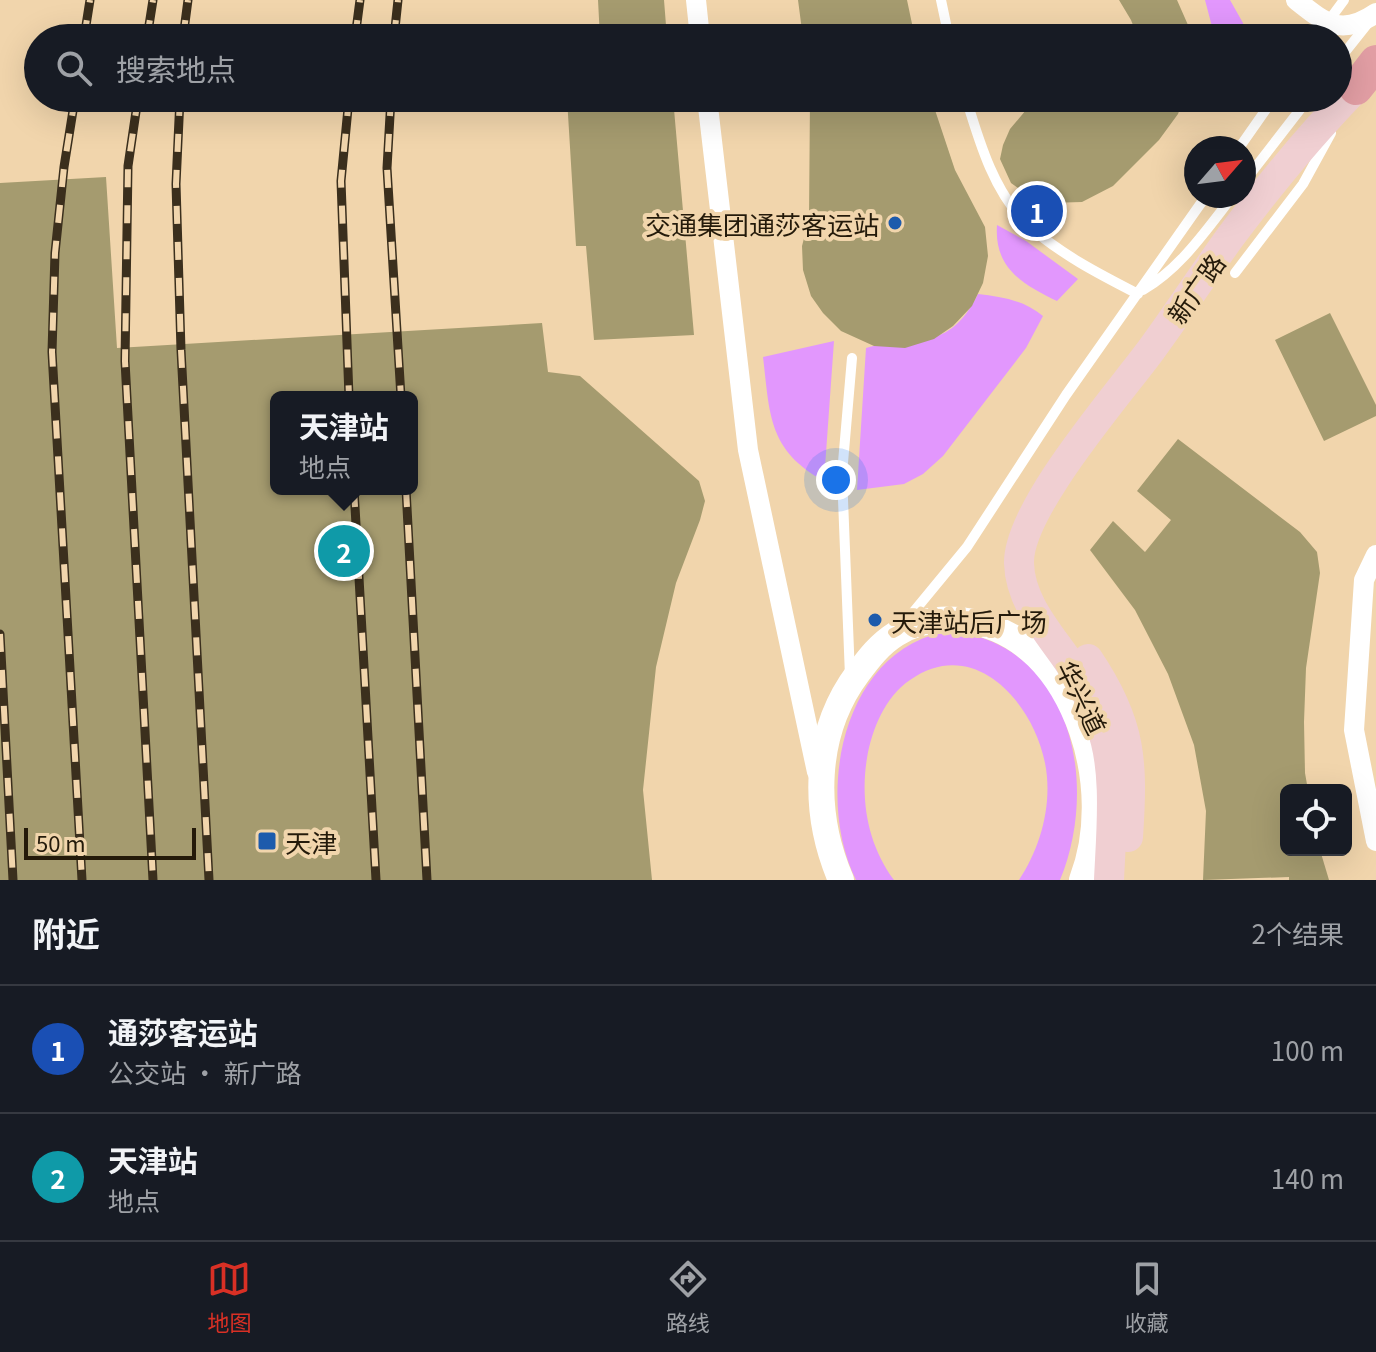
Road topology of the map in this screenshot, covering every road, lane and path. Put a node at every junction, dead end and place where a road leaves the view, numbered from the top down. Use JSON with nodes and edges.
{"nodes":[{"id":1,"x":696,"y":0,"type":"edge"},
{"id":2,"x":941,"y":0,"type":"edge"},
{"id":3,"x":1296,"y":0,"type":"edge"},
{"id":4,"x":1344,"y":0,"type":"edge"},
{"id":5,"x":1375,"y":14,"type":"edge"},
{"id":6,"x":699,"y":24,"type":"edge"},
{"id":7,"x":946,"y":24,"type":"edge"},
{"id":8,"x":1315,"y":24,"type":"edge"},
{"id":9,"x":1326,"y":24,"type":"edge"},
{"id":10,"x":1352,"y":26,"type":"edge"},
{"id":11,"x":1357,"y":70,"type":"edge"},
{"id":12,"x":709,"y":112,"type":"edge"},
{"id":13,"x":971,"y":112,"type":"edge"},
{"id":14,"x":1264,"y":112,"type":"edge"},
{"id":15,"x":1298,"y":112,"type":"edge"},
{"id":16,"x":1326,"y":112,"type":"edge"},
{"id":17,"x":1337,"y":112,"type":"edge"},
{"id":18,"x":1247,"y":136,"type":"edge"},
{"id":19,"x":1256,"y":166,"type":"edge"},
{"id":20,"x":1198,"y":208,"type":"edge"},
{"id":21,"x":1224,"y":208,"type":"edge"},
{"id":22,"x":1235,"y":273,"type":"dead end"},
{"id":23,"x":1198,"y":286,"type":"junction"},
{"id":24,"x":1138,"y":294,"type":"junction"},
{"id":25,"x":852,"y":358,"type":"dead end"},
{"id":26,"x":1028,"y":525,"type":"joint"},
{"id":27,"x":1376,"y":555,"type":"edge"},
{"id":28,"x":895,"y":635,"type":"junction"},
{"id":29,"x":1367,"y":677,"type":"edge"},
{"id":30,"x":851,"y":682,"type":"junction"},
{"id":31,"x":821,"y":789,"type":"junction"},
{"id":32,"x":1376,"y":841,"type":"edge"},
{"id":33,"x":841,"y":880,"type":"edge"},
{"id":34,"x":1082,"y":880,"type":"edge"},
{"id":35,"x":1109,"y":880,"type":"edge"},
{"id":36,"x":1129,"y":880,"type":"edge"}],
"edges":[{"from":1,"to":6,"type":"street"},
{"from":2,"to":7,"type":"lane"},
{"from":3,"to":8,"type":"street"},
{"from":4,"to":9,"type":"lane"},
{"from":5,"to":10,"type":"street"},
{"from":5,"to":11,"type":"lane"},
{"from":12,"to":31,"type":"street"},
{"from":13,"to":24,"type":"lane"},
{"from":14,"to":18,"type":"lane"},
{"from":15,"to":19,"type":"lane"},
{"from":16,"to":23,"type":"main road","name":"新广路"},
{"from":17,"to":22,"type":"lane"},
{"from":20,"to":24,"type":"lane"},
{"from":21,"to":24,"type":"lane"},
{"from":23,"to":26,"type":"main road","name":"新广路"},
{"from":23,"to":36,"type":"main road"},
{"from":24,"to":28,"type":"lane"},
{"from":25,"to":30,"type":"lane"},
{"from":26,"to":35,"type":"main road","name":"华兴道"},
{"from":27,"to":29,"type":"street"},
{"from":28,"to":30,"type":"street"},
{"from":28,"to":34,"type":"street"},
{"from":29,"to":32,"type":"street"},
{"from":30,"to":31,"type":"street"},
{"from":31,"to":33,"type":"street"}]}
